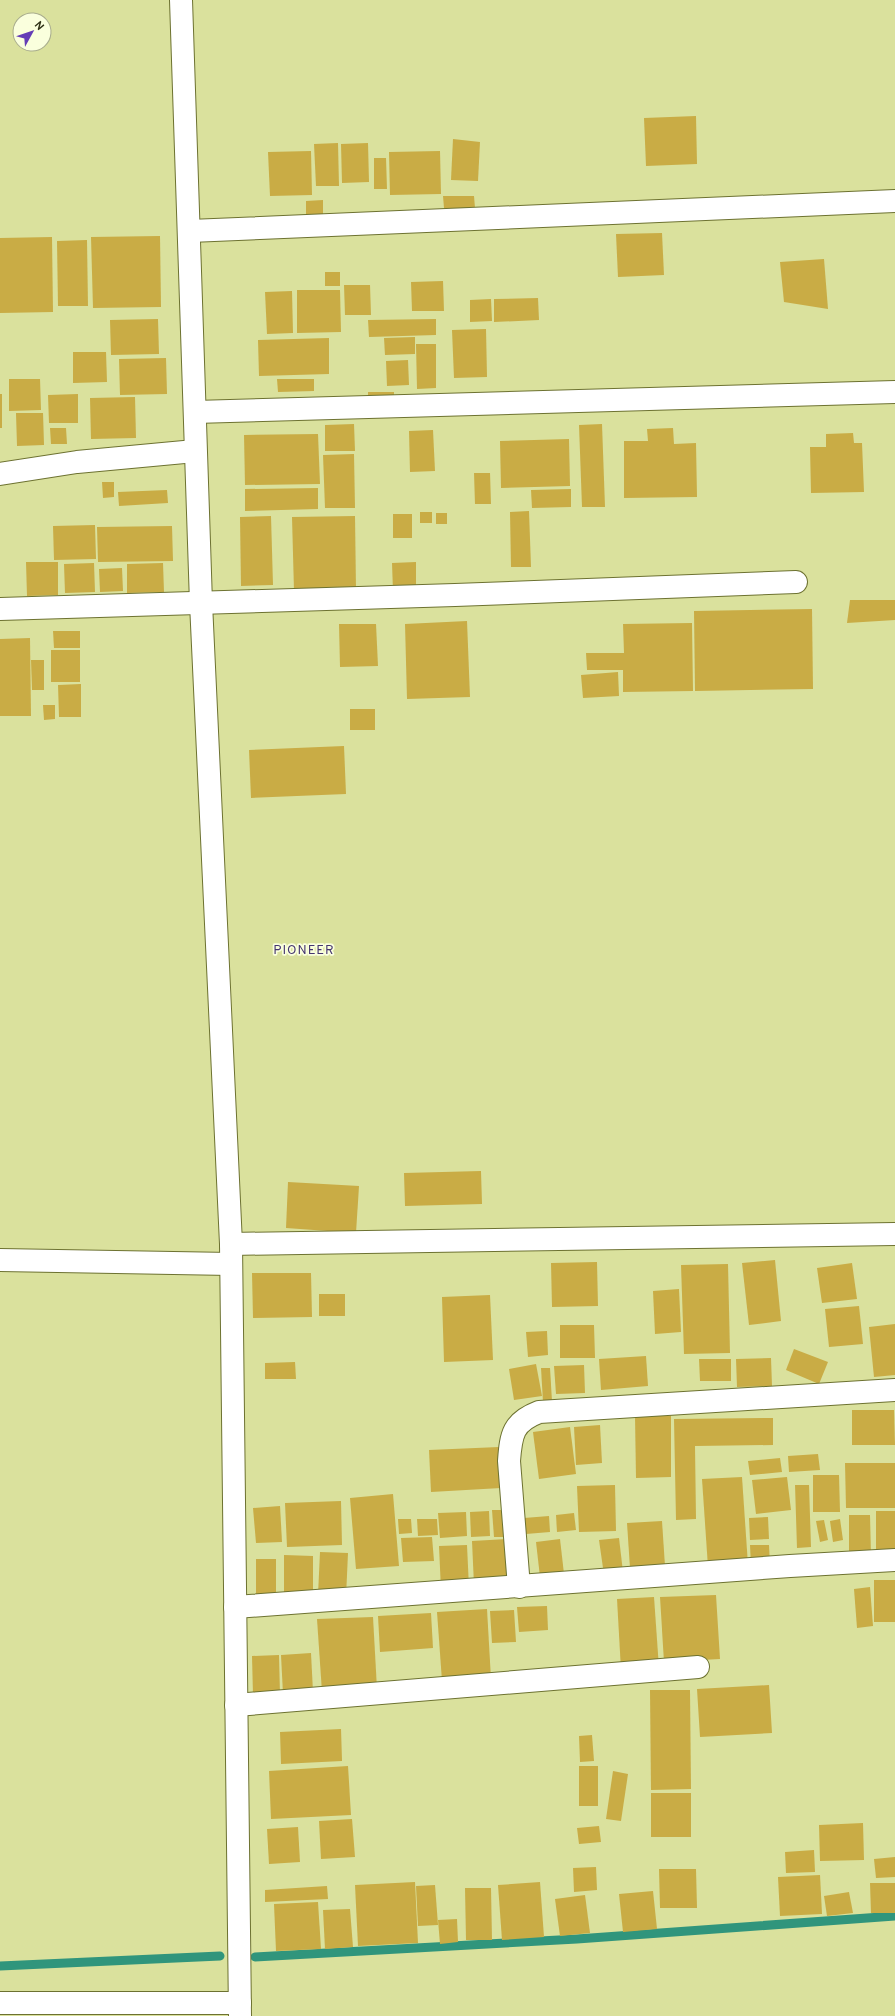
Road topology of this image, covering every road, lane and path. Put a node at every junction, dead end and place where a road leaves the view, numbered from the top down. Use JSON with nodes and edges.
{"nodes":[{"id":1,"x":181,"y":0,"type":"edge"},
{"id":2,"x":895,"y":201,"type":"edge"},
{"id":3,"x":190,"y":231,"type":"junction"},
{"id":4,"x":895,"y":392,"type":"edge"},
{"id":5,"x":195,"y":412,"type":"junction"},
{"id":6,"x":195,"y":451,"type":"junction"},
{"id":7,"x":0,"y":474,"type":"edge"},
{"id":8,"x":796,"y":582,"type":"dead end"},
{"id":9,"x":201,"y":603,"type":"junction"},
{"id":10,"x":0,"y":609,"type":"edge"},
{"id":11,"x":895,"y":1234,"type":"edge"},
{"id":12,"x":231,"y":1254,"type":"junction"},
{"id":13,"x":0,"y":1260,"type":"edge"},
{"id":14,"x":895,"y":1390,"type":"edge"},
{"id":15,"x":895,"y":1560,"type":"edge"},
{"id":16,"x":519,"y":1587,"type":"junction"},
{"id":17,"x":235,"y":1607,"type":"junction"},
{"id":18,"x":698,"y":1667,"type":"dead end"},
{"id":19,"x":236,"y":1704,"type":"junction"},
{"id":20,"x":0,"y":2003,"type":"edge"},
{"id":21,"x":240,"y":2010,"type":"edge"}],
"edges":[{"from":1,"to":3,"type":"street"},
{"from":2,"to":3,"type":"street"},
{"from":3,"to":5,"type":"street"},
{"from":4,"to":5,"type":"street"},
{"from":5,"to":6,"type":"street"},
{"from":6,"to":7,"type":"street"},
{"from":6,"to":9,"type":"street"},
{"from":8,"to":9,"type":"street"},
{"from":9,"to":10,"type":"street"},
{"from":9,"to":12,"type":"street"},
{"from":11,"to":12,"type":"street"},
{"from":12,"to":13,"type":"street"},
{"from":12,"to":17,"type":"street"},
{"from":14,"to":16,"type":"street"},
{"from":15,"to":16,"type":"street"},
{"from":16,"to":17,"type":"street"},
{"from":17,"to":19,"type":"street"},
{"from":18,"to":19,"type":"street"},
{"from":19,"to":21,"type":"street"},
{"from":20,"to":21,"type":"street"}]}
